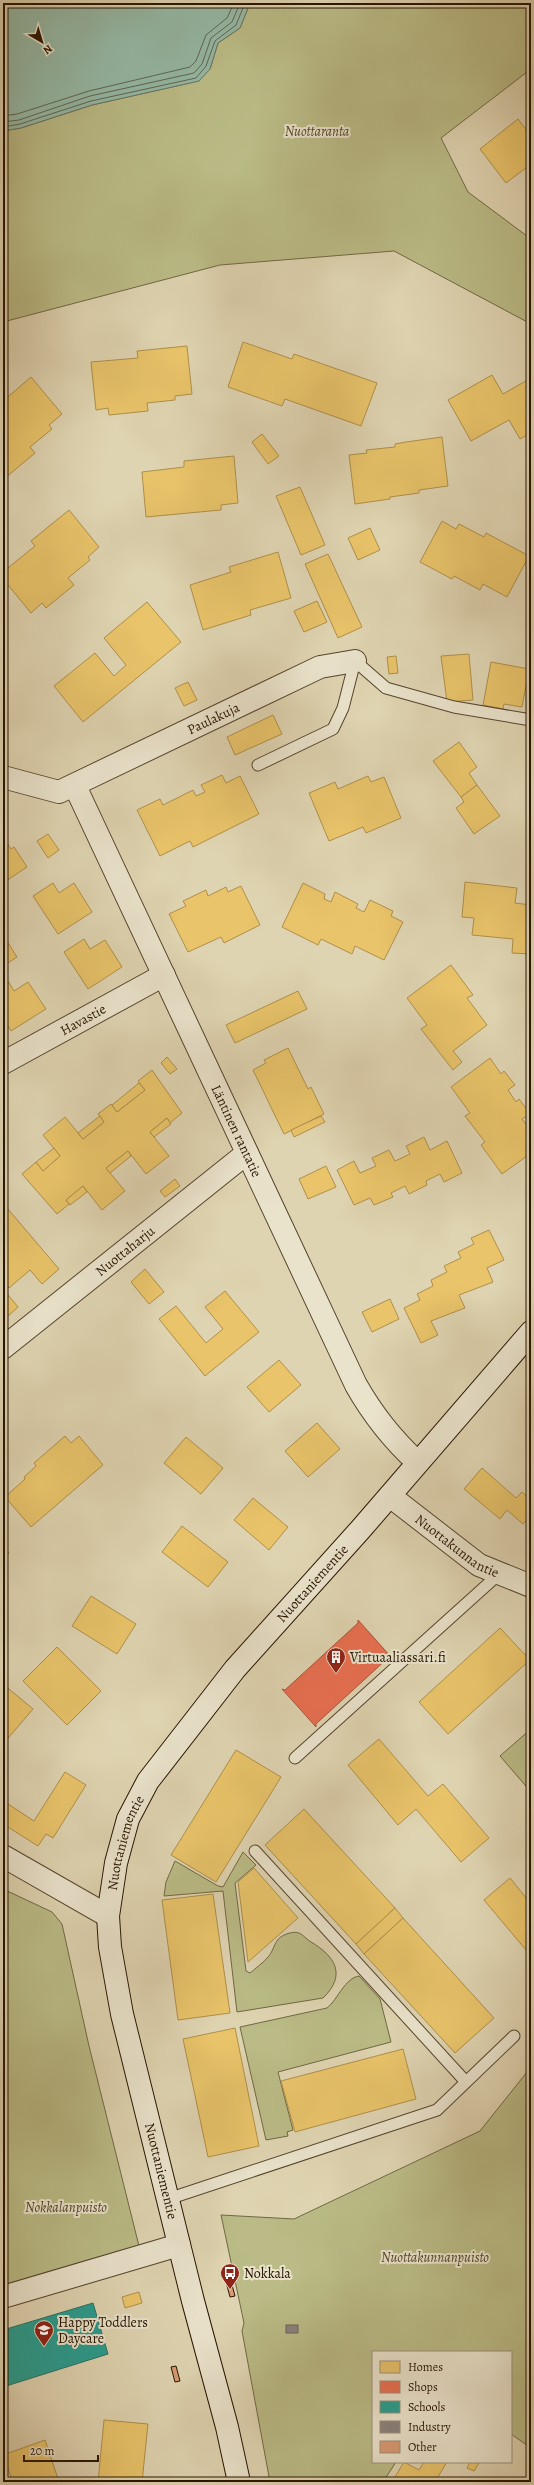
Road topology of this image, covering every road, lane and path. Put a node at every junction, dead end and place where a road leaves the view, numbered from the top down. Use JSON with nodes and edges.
{"nodes":[{"id":1,"x":355,"y":661,"type":"junction"},
{"id":2,"x":531,"y":720,"type":"edge"},
{"id":3,"x":258,"y":765,"type":"dead end"},
{"id":4,"x":3,"y":777,"type":"edge"},
{"id":5,"x":76,"y":786,"type":"junction"},
{"id":6,"x":164,"y":975,"type":"junction"},
{"id":7,"x":3,"y":1063,"type":"edge"},
{"id":8,"x":248,"y":1153,"type":"junction"},
{"id":9,"x":531,"y":1332,"type":"edge"},
{"id":10,"x":3,"y":1348,"type":"edge"},
{"id":11,"x":417,"y":1462,"type":"junction"},
{"id":12,"x":390,"y":1496,"type":"junction"},
{"id":13,"x":499,"y":1574,"type":"junction"},
{"id":14,"x":531,"y":1586,"type":"edge"},
{"id":15,"x":294,"y":1758,"type":"dead end"},
{"id":16,"x":255,"y":1851,"type":"dead end"},
{"id":17,"x":3,"y":1856,"type":"edge"},
{"id":18,"x":108,"y":1916,"type":"junction"},
{"id":19,"x":514,"y":2036,"type":"dead end"},
{"id":20,"x":466,"y":2082,"type":"junction"},
{"id":21,"x":168,"y":2199,"type":"junction"},
{"id":22,"x":179,"y":2245,"type":"junction"},
{"id":23,"x":3,"y":2297,"type":"edge"},
{"id":24,"x":239,"y":2482,"type":"edge"}],
"edges":[{"from":1,"to":2,"type":"lane"},
{"from":1,"to":3,"type":"lane"},
{"from":1,"to":5,"type":"street","name":"Paulakuja"},
{"from":4,"to":5,"type":"street","name":"Paulakuja"},
{"from":5,"to":6,"type":"street","name":"Läntinen rantatie"},
{"from":6,"to":7,"type":"street","name":"Havastie"},
{"from":6,"to":8,"type":"street","name":"Läntinen rantatie"},
{"from":8,"to":10,"type":"street","name":"Nuottaharju"},
{"from":8,"to":11,"type":"street","name":"Läntinen rantatie"},
{"from":9,"to":11,"type":"street","name":"Nuottaniementie"},
{"from":11,"to":12,"type":"street","name":"Nuottaniementie"},
{"from":12,"to":13,"type":"street","name":"Nuottakunnantie"},
{"from":12,"to":18,"type":"street","name":"Nuottaniementie"},
{"from":13,"to":14,"type":"street","name":"Nuottakunnantie"},
{"from":13,"to":15,"type":"lane"},
{"from":16,"to":20,"type":"lane"},
{"from":17,"to":18,"type":"street"},
{"from":18,"to":21,"type":"street","name":"Nuottaniementie"},
{"from":19,"to":20,"type":"lane"},
{"from":20,"to":21,"type":"lane"},
{"from":21,"to":22,"type":"street","name":"Nuottaniementie"},
{"from":22,"to":23,"type":"street"},
{"from":22,"to":24,"type":"street","name":"Nuottaniementie"}]}
